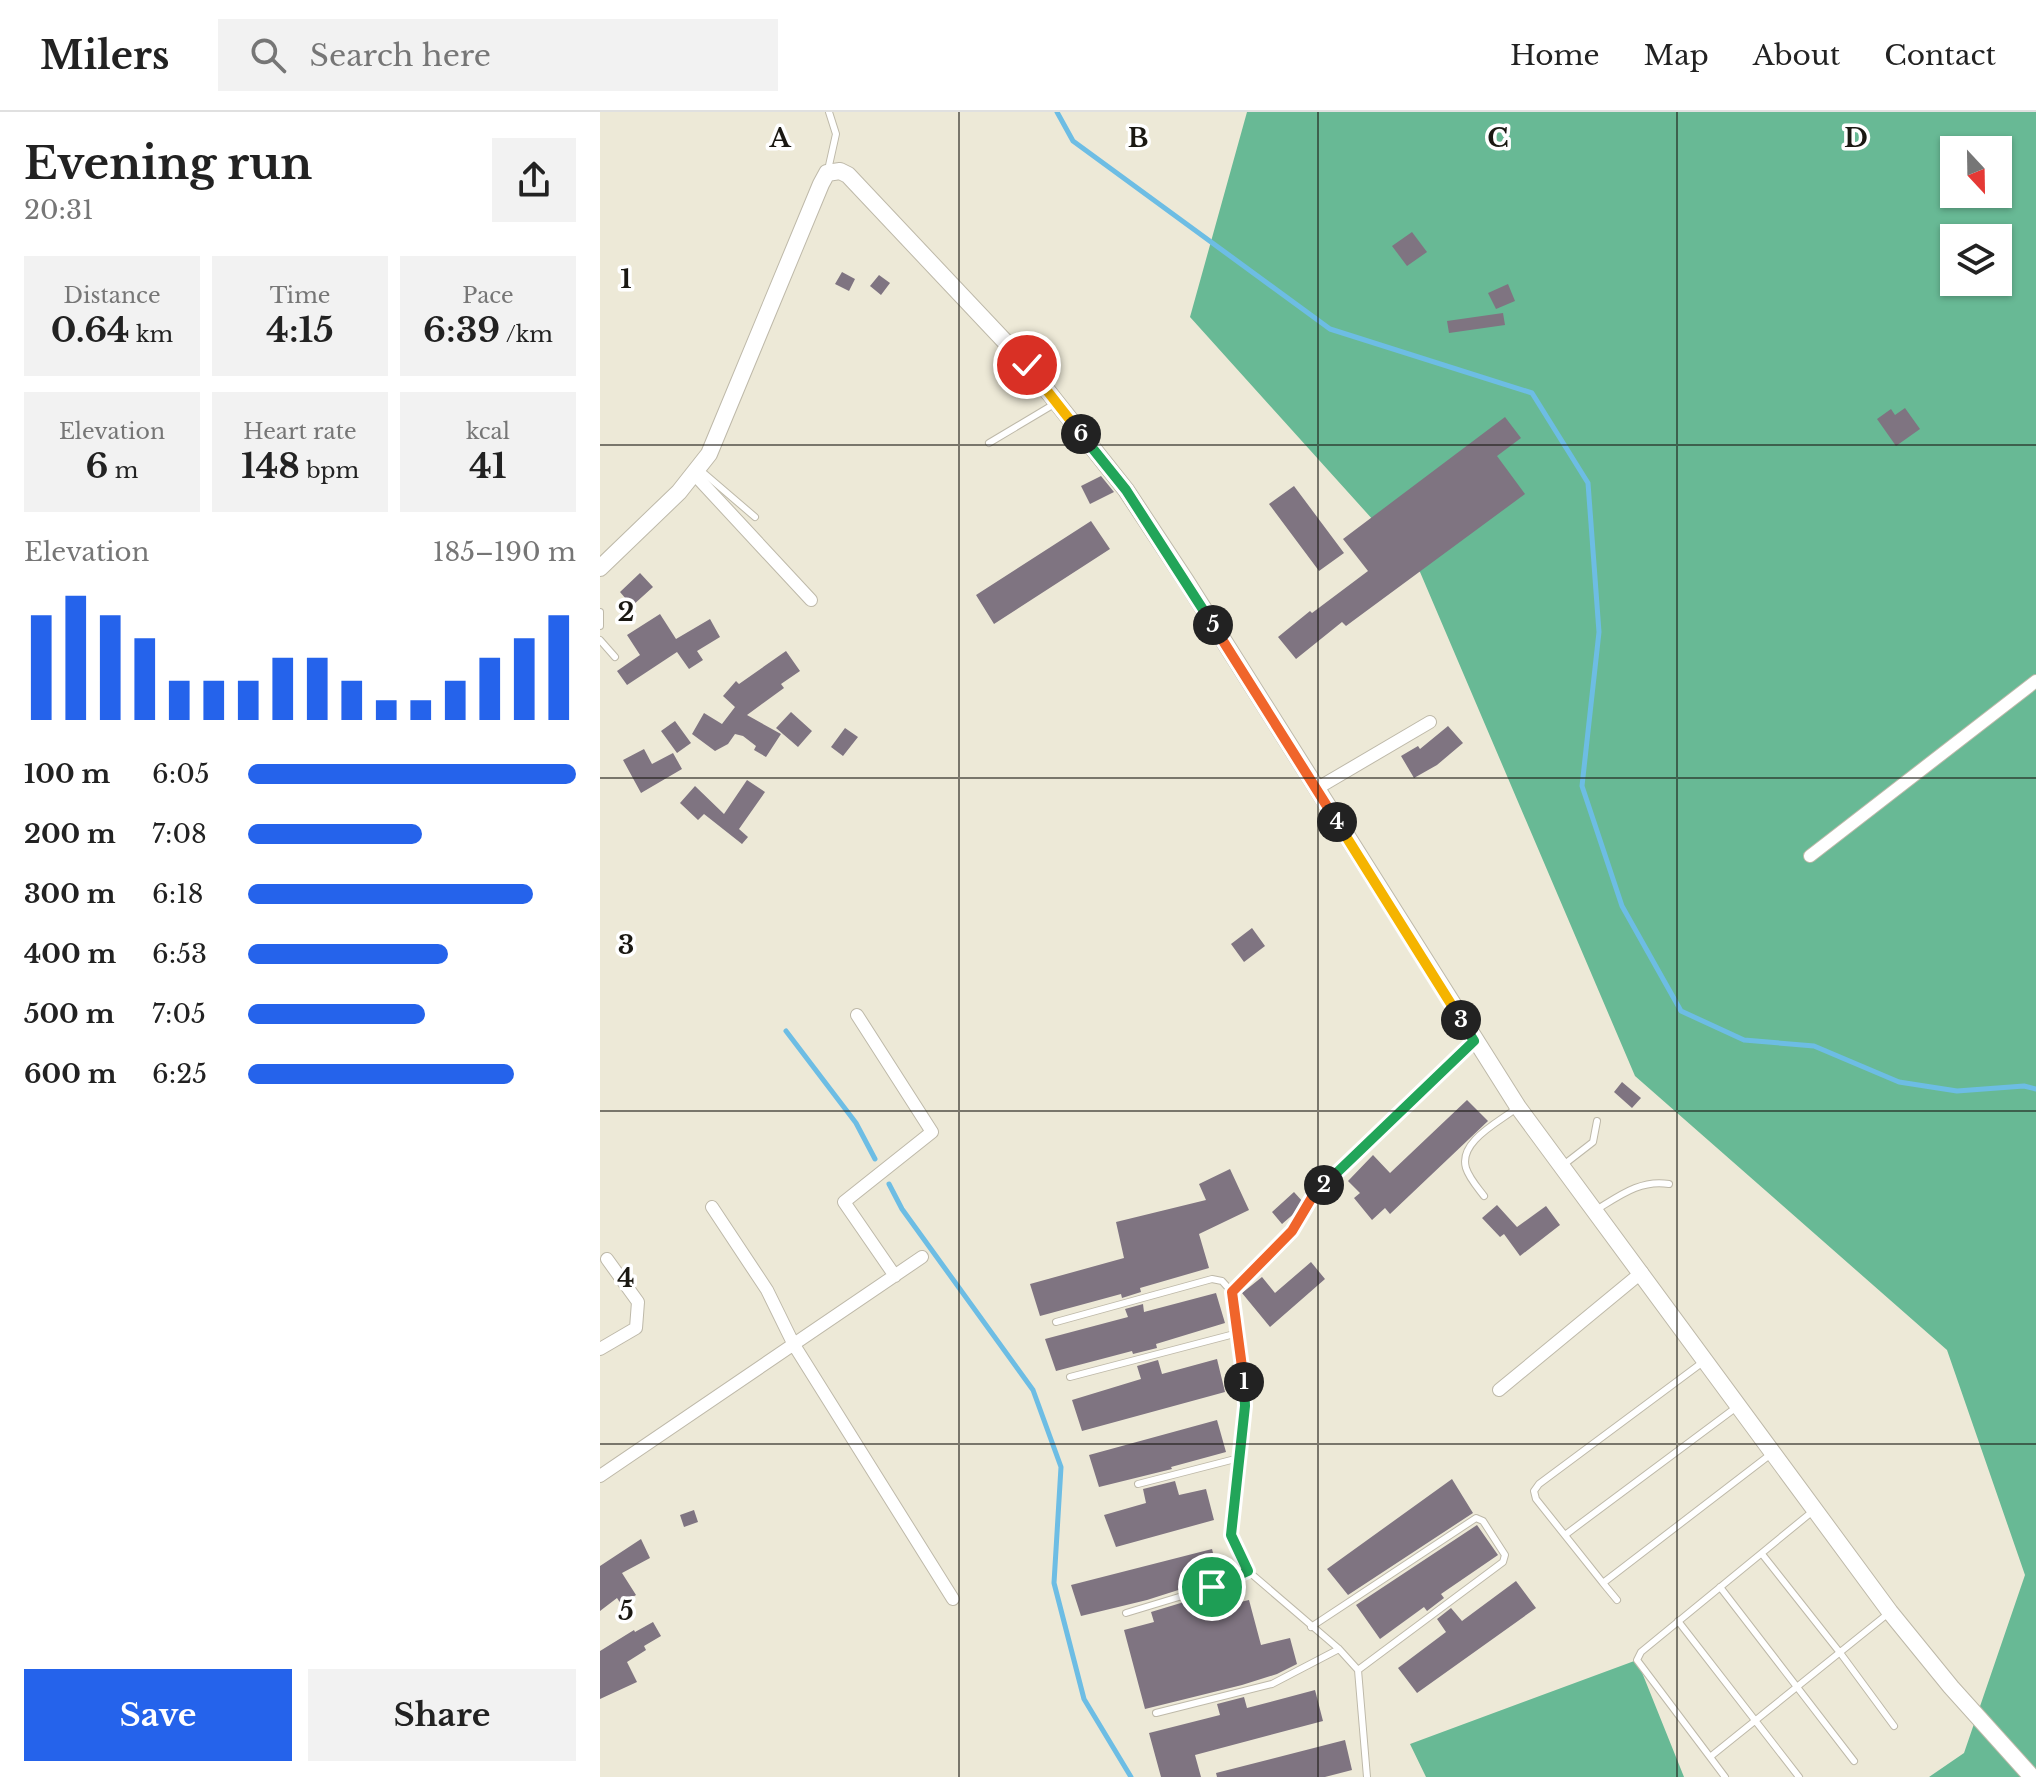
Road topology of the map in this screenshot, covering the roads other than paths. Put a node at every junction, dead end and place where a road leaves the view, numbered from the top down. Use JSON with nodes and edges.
{"nodes":[{"id":1,"x":829,"y":112,"type":"edge"},
{"id":2,"x":827,"y":173,"type":"junction"},
{"id":3,"x":1056,"y":403,"type":"junction"},
{"id":4,"x":989,"y":443,"type":"dead end"},
{"id":5,"x":697,"y":472,"type":"junction"},
{"id":6,"x":755,"y":517,"type":"dead end"},
{"id":7,"x":600,"y":568,"type":"edge"},
{"id":8,"x":811,"y":600,"type":"dead end"},
{"id":9,"x":600,"y":612,"type":"edge"},
{"id":10,"x":600,"y":626,"type":"edge"},
{"id":11,"x":600,"y":640,"type":"edge"},
{"id":12,"x":615,"y":657,"type":"dead end"},
{"id":13,"x":2036,"y":681,"type":"edge"},
{"id":14,"x":1430,"y":722,"type":"dead end"},
{"id":15,"x":1316,"y":789,"type":"junction"},
{"id":16,"x":1810,"y":856,"type":"dead end"},
{"id":17,"x":857,"y":1015,"type":"dead end"},
{"id":18,"x":1474,"y":1041,"type":"junction"},
{"id":19,"x":1518,"y":1107,"type":"junction"},
{"id":20,"x":1597,"y":1121,"type":"dead end"},
{"id":21,"x":1562,"y":1166,"type":"junction"},
{"id":22,"x":1669,"y":1184,"type":"dead end"},
{"id":23,"x":1484,"y":1196,"type":"dead end"},
{"id":24,"x":712,"y":1207,"type":"dead end"},
{"id":25,"x":1595,"y":1210,"type":"junction"},
{"id":26,"x":922,"y":1257,"type":"dead end"},
{"id":27,"x":607,"y":1259,"type":"dead end"},
{"id":28,"x":1642,"y":1272,"type":"junction"},
{"id":29,"x":895,"y":1276,"type":"junction"},
{"id":30,"x":1232,"y":1292,"type":"junction"},
{"id":31,"x":1056,"y":1322,"type":"dead end"},
{"id":32,"x":1238,"y":1333,"type":"junction"},
{"id":33,"x":794,"y":1345,"type":"junction"},
{"id":34,"x":600,"y":1349,"type":"edge"},
{"id":35,"x":1704,"y":1361,"type":"junction"},
{"id":36,"x":1070,"y":1377,"type":"dead end"},
{"id":37,"x":1499,"y":1390,"type":"dead end"},
{"id":38,"x":1738,"y":1406,"type":"junction"},
{"id":39,"x":1774,"y":1452,"type":"junction"},
{"id":40,"x":1239,"y":1458,"type":"junction"},
{"id":41,"x":600,"y":1476,"type":"edge"},
{"id":42,"x":1138,"y":1484,"type":"dead end"},
{"id":43,"x":1815,"y":1509,"type":"junction"},
{"id":44,"x":1565,"y":1535,"type":"junction"},
{"id":45,"x":1762,"y":1554,"type":"junction"},
{"id":46,"x":1248,"y":1571,"type":"junction"},
{"id":47,"x":1603,"y":1583,"type":"junction"},
{"id":48,"x":1720,"y":1587,"type":"junction"},
{"id":49,"x":953,"y":1599,"type":"dead end"},
{"id":50,"x":1617,"y":1600,"type":"dead end"},
{"id":51,"x":1890,"y":1612,"type":"junction"},
{"id":52,"x":1126,"y":1613,"type":"dead end"},
{"id":53,"x":1678,"y":1621,"type":"junction"},
{"id":54,"x":1311,"y":1627,"type":"junction"},
{"id":55,"x":1339,"y":1649,"type":"junction"},
{"id":56,"x":1841,"y":1654,"type":"junction"},
{"id":57,"x":1358,"y":1670,"type":"junction"},
{"id":58,"x":1798,"y":1687,"type":"junction"},
{"id":59,"x":1156,"y":1713,"type":"dead end"},
{"id":60,"x":1756,"y":1721,"type":"junction"},
{"id":61,"x":1894,"y":1726,"type":"dead end"},
{"id":62,"x":1710,"y":1757,"type":"junction"},
{"id":63,"x":1854,"y":1761,"type":"dead end"},
{"id":64,"x":1367,"y":1777,"type":"edge"},
{"id":65,"x":1725,"y":1777,"type":"edge"},
{"id":66,"x":1799,"y":1777,"type":"edge"},
{"id":67,"x":2032,"y":1777,"type":"edge"}],
"edges":[{"from":1,"to":2,"type":"lane"},
{"from":2,"to":3,"type":"street"},
{"from":2,"to":5,"type":"street"},
{"from":3,"to":4,"type":"lane"},
{"from":3,"to":15,"type":"street"},
{"from":5,"to":6,"type":"lane"},
{"from":5,"to":7,"type":"street"},
{"from":5,"to":8,"type":"street"},
{"from":9,"to":10,"type":"lane"},
{"from":11,"to":12,"type":"lane"},
{"from":13,"to":16,"type":"street"},
{"from":14,"to":15,"type":"street"},
{"from":15,"to":18,"type":"street"},
{"from":17,"to":29,"type":"street"},
{"from":18,"to":19,"type":"street"},
{"from":18,"to":30,"type":"lane"},
{"from":19,"to":21,"type":"street"},
{"from":19,"to":23,"type":"lane"},
{"from":20,"to":21,"type":"lane"},
{"from":21,"to":25,"type":"street"},
{"from":22,"to":25,"type":"lane"},
{"from":24,"to":33,"type":"street"},
{"from":25,"to":28,"type":"street"},
{"from":26,"to":29,"type":"street"},
{"from":27,"to":34,"type":"street"},
{"from":28,"to":35,"type":"street"},
{"from":28,"to":37,"type":"street"},
{"from":29,"to":33,"type":"street"},
{"from":30,"to":31,"type":"lane"},
{"from":30,"to":32,"type":"lane"},
{"from":32,"to":36,"type":"lane"},
{"from":32,"to":40,"type":"lane"},
{"from":33,"to":41,"type":"street"},
{"from":33,"to":49,"type":"street"},
{"from":35,"to":38,"type":"street"},
{"from":35,"to":44,"type":"lane"},
{"from":38,"to":39,"type":"street"},
{"from":38,"to":44,"type":"lane"},
{"from":39,"to":43,"type":"street"},
{"from":39,"to":47,"type":"lane"},
{"from":40,"to":42,"type":"lane"},
{"from":40,"to":46,"type":"lane"},
{"from":43,"to":45,"type":"lane"},
{"from":43,"to":51,"type":"street"},
{"from":44,"to":47,"type":"lane"},
{"from":45,"to":48,"type":"lane"},
{"from":45,"to":56,"type":"lane"},
{"from":46,"to":52,"type":"lane"},
{"from":46,"to":54,"type":"lane"},
{"from":47,"to":50,"type":"lane"},
{"from":48,"to":53,"type":"lane"},
{"from":48,"to":58,"type":"lane"},
{"from":51,"to":56,"type":"lane"},
{"from":51,"to":67,"type":"street"},
{"from":53,"to":60,"type":"lane"},
{"from":53,"to":62,"type":"lane"},
{"from":54,"to":55,"type":"lane"},
{"from":54,"to":57,"type":"lane"},
{"from":55,"to":57,"type":"lane"},
{"from":55,"to":59,"type":"lane"},
{"from":56,"to":58,"type":"lane"},
{"from":56,"to":61,"type":"lane"},
{"from":57,"to":64,"type":"lane"},
{"from":58,"to":60,"type":"lane"},
{"from":58,"to":63,"type":"lane"},
{"from":60,"to":62,"type":"lane"},
{"from":60,"to":66,"type":"lane"},
{"from":62,"to":65,"type":"lane"}]}
